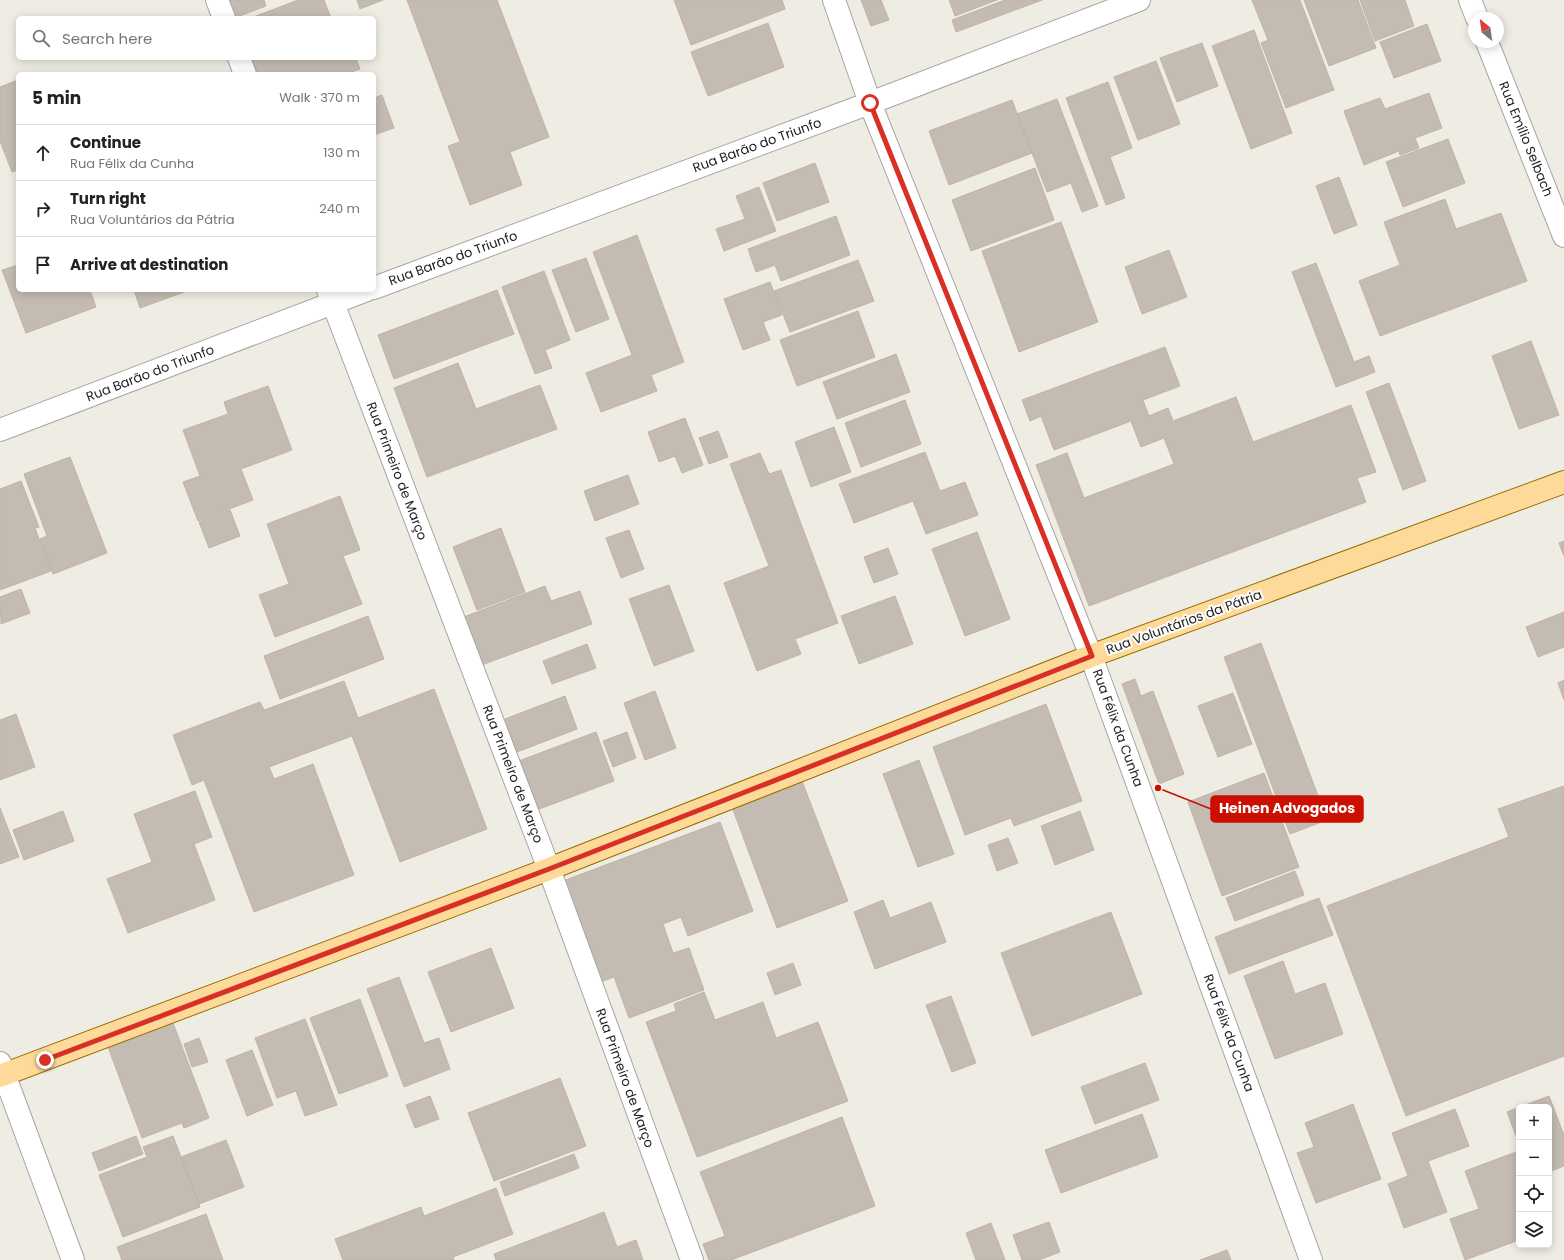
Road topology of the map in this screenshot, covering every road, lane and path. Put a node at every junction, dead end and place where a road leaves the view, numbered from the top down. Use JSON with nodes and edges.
{"nodes":[{"id":1,"x":217,"y":0,"type":"edge"},
{"id":2,"x":834,"y":0,"type":"edge"},
{"id":3,"x":1139,"y":0,"type":"edge"},
{"id":4,"x":1470,"y":0,"type":"edge"},
{"id":5,"x":1475,"y":12,"type":"edge"},
{"id":6,"x":223,"y":16,"type":"edge"},
{"id":7,"x":1489,"y":48,"type":"edge"},
{"id":8,"x":240,"y":60,"type":"edge"},
{"id":9,"x":245,"y":72,"type":"edge"},
{"id":10,"x":870,"y":103,"type":"junction"},
{"id":11,"x":1564,"y":236,"type":"edge"},
{"id":12,"x":376,"y":287,"type":"edge"},
{"id":13,"x":355,"y":292,"type":"edge"},
{"id":14,"x":330,"y":296,"type":"edge"},
{"id":15,"x":0,"y":430,"type":"edge"},
{"id":16,"x":1564,"y":482,"type":"edge"},
{"id":17,"x":1092,"y":656,"type":"junction"},
{"id":18,"x":549,"y":869,"type":"junction"},
{"id":19,"x":2,"y":1071,"type":"edge"},
{"id":20,"x":73,"y":1260,"type":"edge"},
{"id":21,"x":692,"y":1260,"type":"edge"},
{"id":22,"x":1311,"y":1260,"type":"edge"}],
"edges":[{"from":1,"to":6,"type":"street"},
{"from":2,"to":10,"type":"street","name":"Rua Félix da Cunha"},
{"from":3,"to":10,"type":"street","name":"Rua Barão do Triunfo"},
{"from":4,"to":5,"type":"street"},
{"from":7,"to":11,"type":"street","name":"Rua Emílio Selbach"},
{"from":8,"to":9,"type":"street"},
{"from":10,"to":12,"type":"street","name":"Rua Barão do Triunfo"},
{"from":10,"to":17,"type":"street","name":"Rua Félix da Cunha"},
{"from":13,"to":14,"type":"street","name":"Rua Barão do Triunfo"},
{"from":14,"to":15,"type":"street","name":"Rua Barão do Triunfo"},
{"from":14,"to":18,"type":"street","name":"Rua Primeiro de Março"},
{"from":16,"to":17,"type":"main road","name":"Rua Voluntários da Pátria"},
{"from":17,"to":18,"type":"main road","name":"Rua Voluntários da Pátria"},
{"from":17,"to":22,"type":"street","name":"Rua Félix da Cunha"},
{"from":18,"to":19,"type":"main road","name":"Rua Voluntários da Pátria"},
{"from":18,"to":21,"type":"street","name":"Rua Primeiro de Março"},
{"from":19,"to":20,"type":"street"}]}
